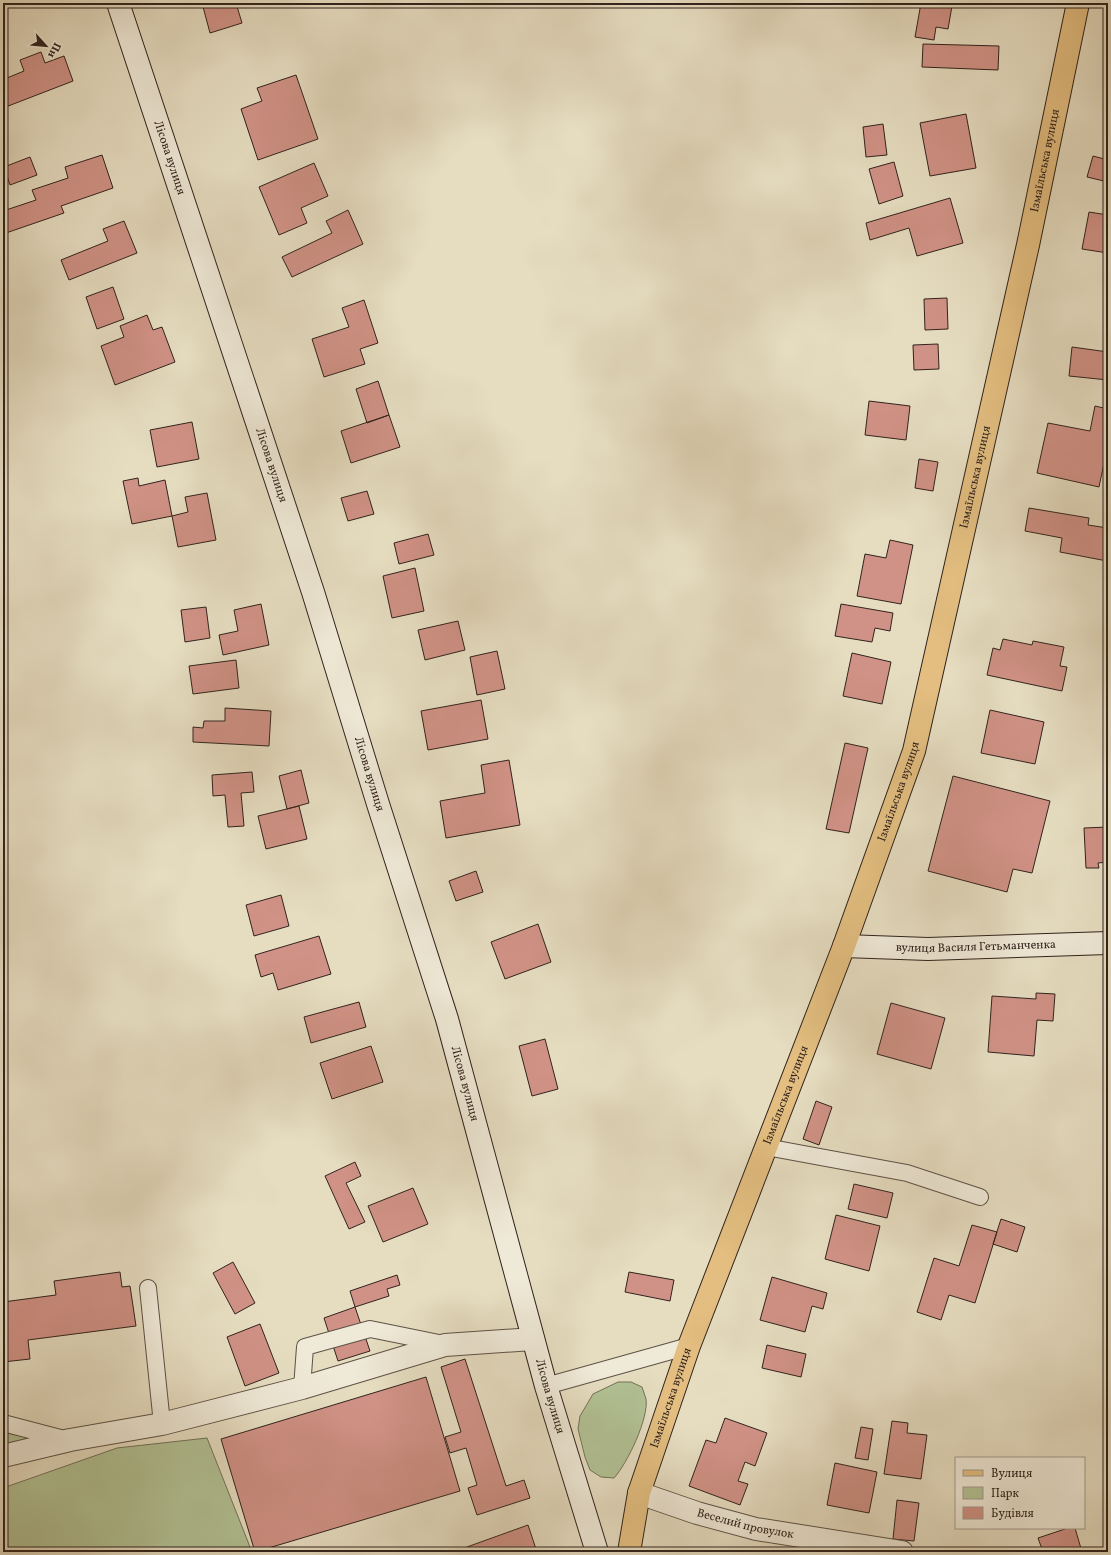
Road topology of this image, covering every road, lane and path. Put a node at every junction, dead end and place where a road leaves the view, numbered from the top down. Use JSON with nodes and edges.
{"nodes":[{"id":1,"x":118,"y":3,"type":"edge"},
{"id":2,"x":1078,"y":3,"type":"edge"},
{"id":3,"x":1108,"y":943,"type":"edge"},
{"id":4,"x":844,"y":946,"type":"junction"},
{"id":5,"x":766,"y":1147,"type":"junction"},
{"id":6,"x":980,"y":1197,"type":"dead end"},
{"id":7,"x":148,"y":1288,"type":"dead end"},
{"id":8,"x":533,"y":1338,"type":"junction"},
{"id":9,"x":446,"y":1345,"type":"junction"},
{"id":10,"x":689,"y":1346,"type":"junction"},
{"id":11,"x":546,"y":1386,"type":"junction"},
{"id":12,"x":302,"y":1388,"type":"junction"},
{"id":13,"x":3,"y":1424,"type":"edge"},
{"id":14,"x":162,"y":1424,"type":"junction"},
{"id":15,"x":70,"y":1440,"type":"junction"},
{"id":16,"x":3,"y":1456,"type":"edge"},
{"id":17,"x":639,"y":1493,"type":"junction"},
{"id":18,"x":597,"y":1552,"type":"edge"},
{"id":19,"x":629,"y":1552,"type":"edge"},
{"id":20,"x":902,"y":1552,"type":"edge"}],
"edges":[{"from":1,"to":8,"type":"street","name":"Лісова вулиця"},
{"from":2,"to":4,"type":"main road","name":"Ізмаїльська вулиця"},
{"from":3,"to":4,"type":"street","name":"вулиця Василя Гетьманченка"},
{"from":4,"to":5,"type":"main road","name":"Ізмаїльська вулиця"},
{"from":5,"to":6,"type":"lane"},
{"from":5,"to":10,"type":"main road","name":"Ізмаїльська вулиця"},
{"from":7,"to":14,"type":"lane"},
{"from":8,"to":9,"type":"street"},
{"from":8,"to":11,"type":"street","name":"Лісова вулиця"},
{"from":9,"to":12,"type":"street"},
{"from":9,"to":12,"type":"lane"},
{"from":10,"to":11,"type":"lane"},
{"from":10,"to":17,"type":"main road","name":"Ізмаїльська вулиця"},
{"from":11,"to":18,"type":"street","name":"Лісова вулиця"},
{"from":12,"to":14,"type":"street"},
{"from":13,"to":15,"type":"lane"},
{"from":14,"to":15,"type":"street"},
{"from":15,"to":16,"type":"street"},
{"from":17,"to":19,"type":"main road","name":"Ізмаїльська вулиця"},
{"from":17,"to":20,"type":"street","name":"Веселий провулок"}]}
